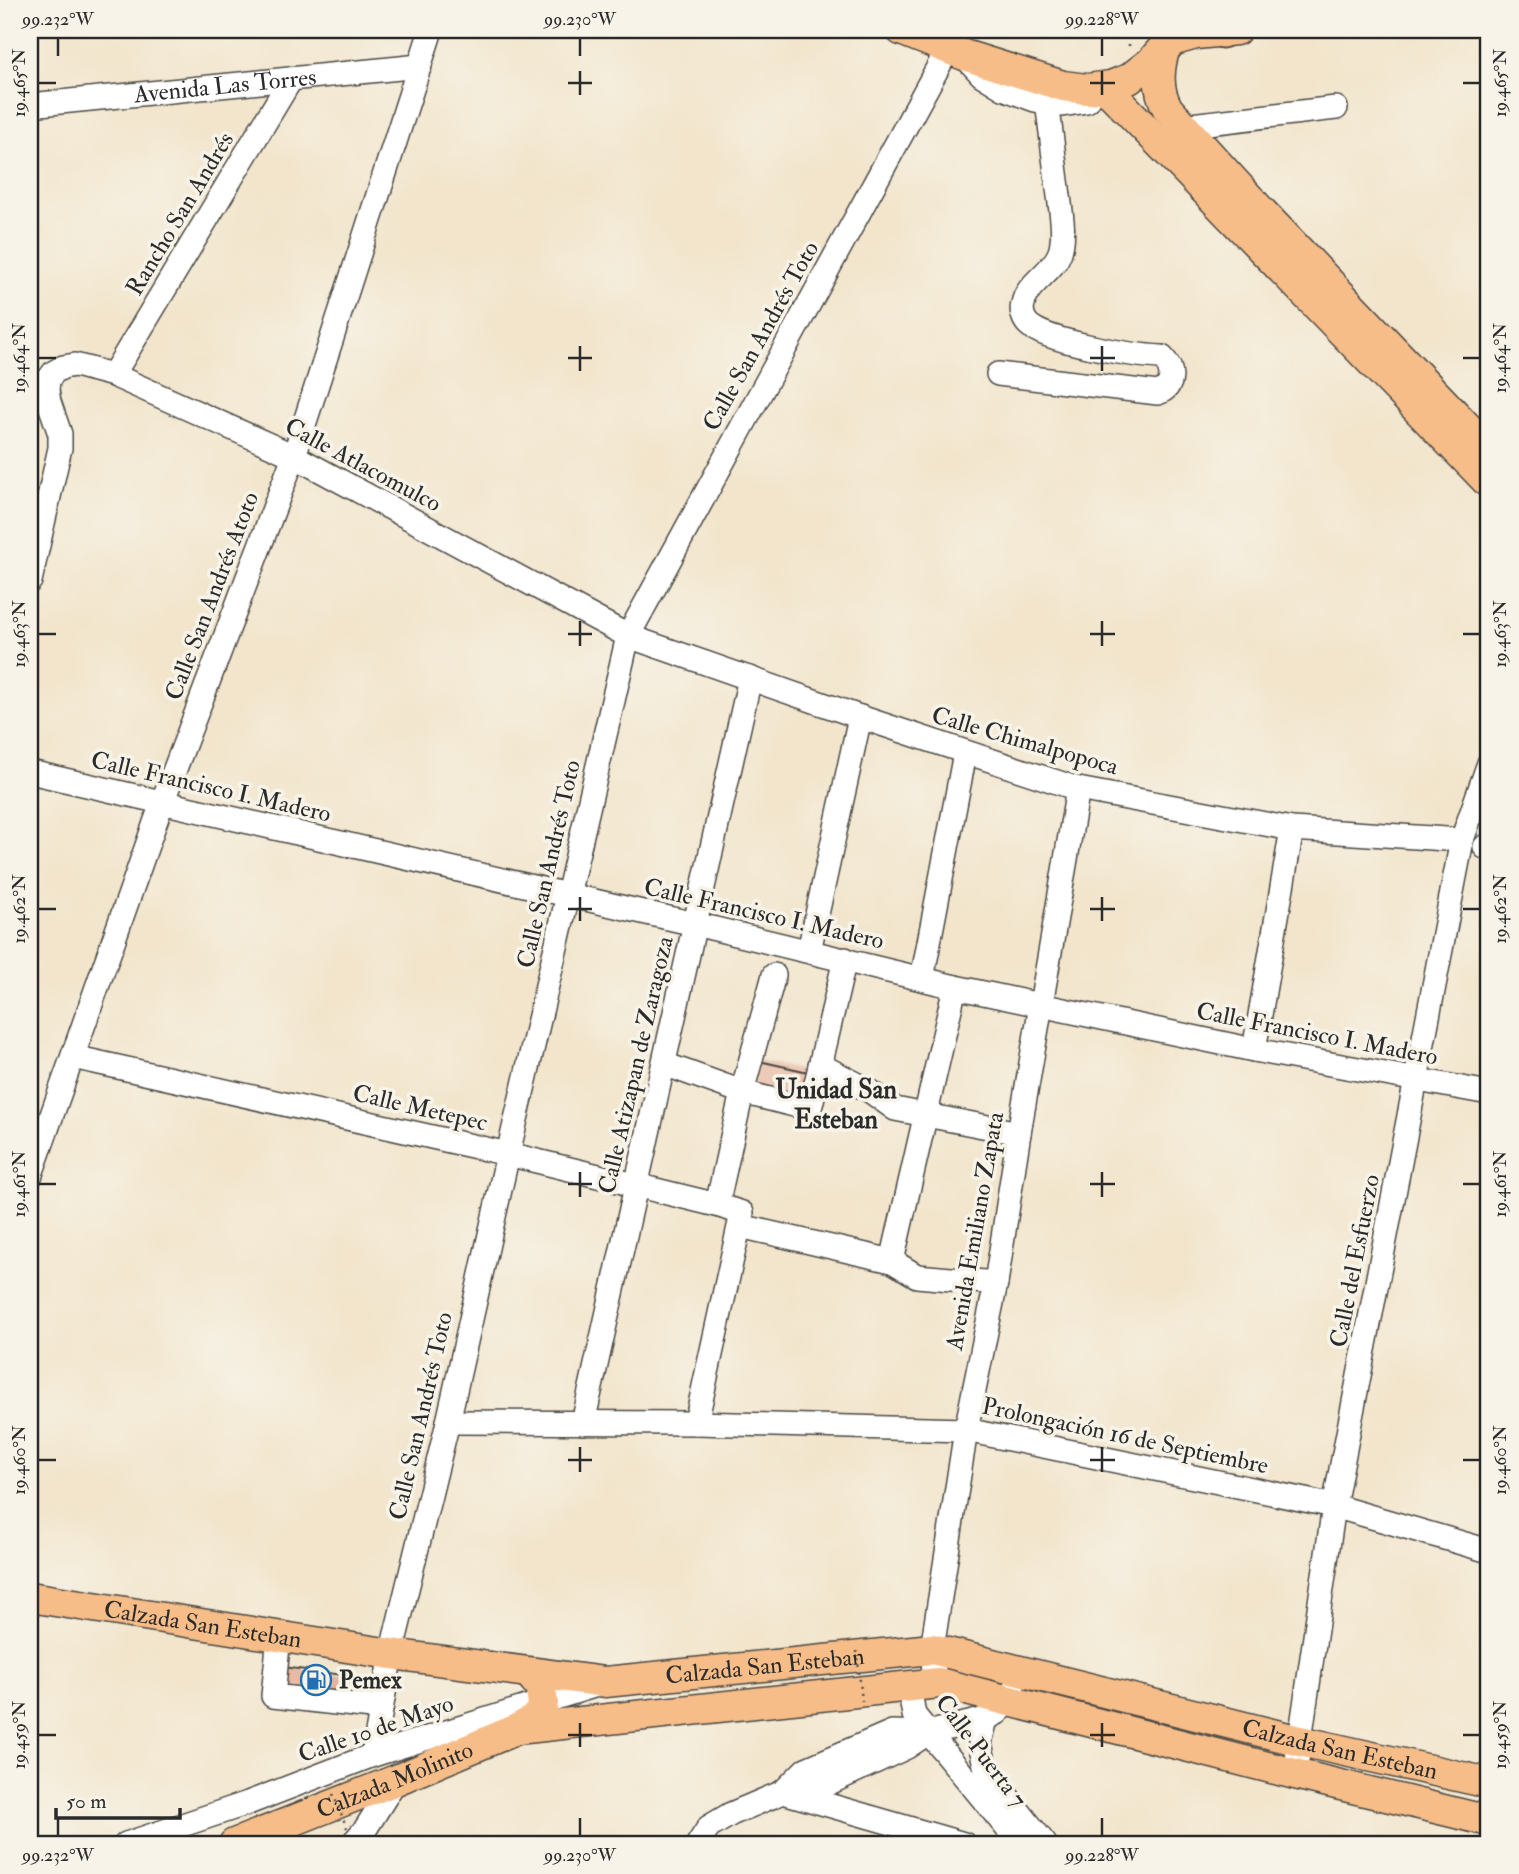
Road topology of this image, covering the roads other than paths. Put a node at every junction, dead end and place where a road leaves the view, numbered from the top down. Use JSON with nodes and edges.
{"nodes":[{"id":1,"x":431,"y":30,"type":"edge"},
{"id":2,"x":901,"y":30,"type":"edge"},
{"id":3,"x":1226,"y":30,"type":"edge"},
{"id":4,"x":1170,"y":37,"type":"edge"},
{"id":5,"x":956,"y":52,"type":"junction"},
{"id":6,"x":420,"y":66,"type":"junction"},
{"id":7,"x":291,"y":79,"type":"junction"},
{"id":8,"x":1102,"y":88,"type":"junction"},
{"id":9,"x":1047,"y":102,"type":"junction"},
{"id":10,"x":30,"y":106,"type":"edge"},
{"id":11,"x":1336,"y":108,"type":"dead end"},
{"id":12,"x":1182,"y":126,"type":"junction"},
{"id":13,"x":1154,"y":139,"type":"junction"},
{"id":14,"x":1251,"y":220,"type":"junction"},
{"id":15,"x":1384,"y":359,"type":"junction"},
{"id":16,"x":998,"y":374,"type":"dead end"},
{"id":17,"x":113,"y":375,"type":"junction"},
{"id":18,"x":1489,"y":450,"type":"edge"},
{"id":19,"x":294,"y":456,"type":"junction"},
{"id":20,"x":1489,"y":484,"type":"edge"},
{"id":21,"x":30,"y":581,"type":"edge"},
{"id":22,"x":628,"y":636,"type":"junction"},
{"id":23,"x":750,"y":677,"type":"junction"},
{"id":24,"x":860,"y":718,"type":"junction"},
{"id":25,"x":965,"y":753,"type":"junction"},
{"id":26,"x":1489,"y":763,"type":"edge"},
{"id":27,"x":30,"y":772,"type":"edge"},
{"id":28,"x":1077,"y":789,"type":"junction"},
{"id":29,"x":162,"y":803,"type":"junction"},
{"id":30,"x":1292,"y":829,"type":"junction"},
{"id":31,"x":1462,"y":841,"type":"junction"},
{"id":32,"x":568,"y":895,"type":"junction"},
{"id":33,"x":695,"y":924,"type":"junction"},
{"id":34,"x":809,"y":951,"type":"junction"},
{"id":35,"x":845,"y":959,"type":"junction"},
{"id":36,"x":774,"y":975,"type":"dead end"},
{"id":37,"x":922,"y":979,"type":"junction"},
{"id":38,"x":955,"y":987,"type":"junction"},
{"id":39,"x":1041,"y":1005,"type":"junction"},
{"id":40,"x":1254,"y":1051,"type":"junction"},
{"id":41,"x":73,"y":1057,"type":"junction"},
{"id":42,"x":664,"y":1064,"type":"junction"},
{"id":43,"x":820,"y":1065,"type":"junction"},
{"id":44,"x":1417,"y":1080,"type":"junction"},
{"id":45,"x":742,"y":1092,"type":"junction"},
{"id":46,"x":1489,"y":1093,"type":"edge"},
{"id":47,"x":925,"y":1115,"type":"junction"},
{"id":48,"x":1019,"y":1133,"type":"junction"},
{"id":49,"x":508,"y":1154,"type":"junction"},
{"id":50,"x":30,"y":1177,"type":"edge"},
{"id":51,"x":635,"y":1186,"type":"junction"},
{"id":52,"x":717,"y":1205,"type":"junction"},
{"id":53,"x":740,"y":1226,"type":"junction"},
{"id":54,"x":892,"y":1261,"type":"junction"},
{"id":55,"x":996,"y":1283,"type":"junction"},
{"id":56,"x":448,"y":1422,"type":"junction"},
{"id":57,"x":583,"y":1423,"type":"junction"},
{"id":58,"x":696,"y":1423,"type":"junction"},
{"id":59,"x":966,"y":1430,"type":"junction"},
{"id":60,"x":1334,"y":1506,"type":"junction"},
{"id":61,"x":1489,"y":1551,"type":"edge"},
{"id":62,"x":30,"y":1597,"type":"edge"},
{"id":63,"x":279,"y":1636,"type":"junction"},
{"id":64,"x":932,"y":1649,"type":"junction"},
{"id":65,"x":867,"y":1653,"type":"junction"},
{"id":66,"x":391,"y":1654,"type":"junction"},
{"id":67,"x":1018,"y":1670,"type":"junction"},
{"id":68,"x":529,"y":1673,"type":"junction"},
{"id":69,"x":605,"y":1682,"type":"junction"},
{"id":70,"x":897,"y":1690,"type":"junction"},
{"id":71,"x":1114,"y":1695,"type":"junction"},
{"id":72,"x":1011,"y":1700,"type":"junction"},
{"id":73,"x":543,"y":1702,"type":"junction"},
{"id":74,"x":381,"y":1707,"type":"junction"},
{"id":75,"x":986,"y":1719,"type":"junction"},
{"id":76,"x":1108,"y":1726,"type":"junction"},
{"id":77,"x":517,"y":1729,"type":"junction"},
{"id":78,"x":928,"y":1733,"type":"junction"},
{"id":79,"x":1300,"y":1741,"type":"junction"},
{"id":80,"x":373,"y":1755,"type":"junction"},
{"id":81,"x":1295,"y":1774,"type":"junction"},
{"id":82,"x":396,"y":1780,"type":"junction"},
{"id":83,"x":1489,"y":1783,"type":"edge"},
{"id":84,"x":783,"y":1792,"type":"junction"},
{"id":85,"x":1489,"y":1821,"type":"edge"},
{"id":86,"x":349,"y":1836,"type":"edge"},
{"id":87,"x":126,"y":1844,"type":"edge"},
{"id":88,"x":234,"y":1844,"type":"edge"},
{"id":89,"x":698,"y":1844,"type":"edge"},
{"id":90,"x":964,"y":1844,"type":"edge"},
{"id":91,"x":1020,"y":1844,"type":"edge"},
{"id":92,"x":1045,"y":1844,"type":"edge"}],
"edges":[{"from":1,"to":6,"type":"street","name":"Calle San Andrés Atoto"},
{"from":2,"to":5,"type":"main road"},
{"from":3,"to":4,"type":"main road"},
{"from":4,"to":8,"type":"main road"},
{"from":4,"to":12,"type":"main road"},
{"from":5,"to":8,"type":"main road"},
{"from":5,"to":9,"type":"street"},
{"from":5,"to":22,"type":"street","name":"Calle San Andrés Toto"},
{"from":6,"to":7,"type":"street","name":"Avenida Las Torres"},
{"from":6,"to":19,"type":"street","name":"Calle San Andrés Atoto"},
{"from":7,"to":10,"type":"street","name":"Avenida Las Torres"},
{"from":7,"to":17,"type":"street","name":"Rancho San Andrés"},
{"from":8,"to":9,"type":"street"},
{"from":8,"to":13,"type":"main road"},
{"from":9,"to":16,"type":"street"},
{"from":11,"to":12,"type":"street"},
{"from":12,"to":13,"type":"street"},
{"from":12,"to":14,"type":"main road"},
{"from":13,"to":14,"type":"main road"},
{"from":14,"to":15,"type":"main road"},
{"from":15,"to":18,"type":"main road"},
{"from":15,"to":20,"type":"main road"},
{"from":17,"to":19,"type":"street","name":"Calle Atlacomulco"},
{"from":17,"to":21,"type":"street","name":"Calle Atlacomulco"},
{"from":19,"to":22,"type":"street","name":"Calle Atlacomulco"},
{"from":19,"to":29,"type":"street","name":"Calle San Andrés Atoto"},
{"from":22,"to":23,"type":"street","name":"Calle Chimalpopoca"},
{"from":22,"to":32,"type":"street","name":"Calle San Andrés Toto"},
{"from":23,"to":24,"type":"street","name":"Calle Chimalpopoca"},
{"from":23,"to":33,"type":"street","name":"Calle Atizapan de Zaragoza"},
{"from":24,"to":25,"type":"street","name":"Calle Chimalpopoca"},
{"from":24,"to":34,"type":"street"},
{"from":25,"to":28,"type":"street","name":"Calle Chimalpopoca"},
{"from":25,"to":37,"type":"street"},
{"from":26,"to":31,"type":"street","name":"Calle del Esfuerzo"},
{"from":27,"to":29,"type":"street","name":"Calle Francisco I. Madero"},
{"from":28,"to":30,"type":"street","name":"Calle Chimalpopoca"},
{"from":28,"to":39,"type":"street","name":"Avenida Emiliano Zapata"},
{"from":29,"to":32,"type":"street","name":"Calle Francisco I. Madero"},
{"from":29,"to":41,"type":"street","name":"Calle San Andrés Atoto"},
{"from":30,"to":31,"type":"street","name":"Calle Chimalpopoca"},
{"from":30,"to":40,"type":"street"},
{"from":31,"to":44,"type":"street","name":"Calle del Esfuerzo"},
{"from":32,"to":33,"type":"street","name":"Calle Francisco I. Madero"},
{"from":32,"to":49,"type":"street","name":"Calle San Andrés Toto"},
{"from":33,"to":34,"type":"street","name":"Calle Francisco I. Madero"},
{"from":33,"to":42,"type":"street","name":"Calle Atizapan de Zaragoza"},
{"from":34,"to":35,"type":"street","name":"Calle Francisco I. Madero"},
{"from":35,"to":37,"type":"street","name":"Calle Francisco I. Madero"},
{"from":35,"to":43,"type":"street"},
{"from":36,"to":45,"type":"street"},
{"from":37,"to":38,"type":"street","name":"Calle Francisco I. Madero"},
{"from":38,"to":39,"type":"street","name":"Calle Francisco I. Madero"},
{"from":38,"to":47,"type":"street"},
{"from":39,"to":40,"type":"street","name":"Calle Francisco I. Madero"},
{"from":39,"to":48,"type":"street","name":"Avenida Emiliano Zapata"},
{"from":40,"to":44,"type":"street","name":"Calle Francisco I. Madero"},
{"from":41,"to":49,"type":"street","name":"Calle Metepec"},
{"from":41,"to":50,"type":"street","name":"Calle San Andrés Atoto"},
{"from":42,"to":45,"type":"street"},
{"from":42,"to":51,"type":"street","name":"Calle Atizapan de Zaragoza"},
{"from":43,"to":45,"type":"street"},
{"from":43,"to":47,"type":"street"},
{"from":44,"to":46,"type":"street","name":"Calle Francisco I. Madero"},
{"from":44,"to":60,"type":"street","name":"Calle del Esfuerzo"},
{"from":45,"to":52,"type":"street"},
{"from":47,"to":48,"type":"street"},
{"from":47,"to":54,"type":"street"},
{"from":48,"to":55,"type":"street","name":"Avenida Emiliano Zapata"},
{"from":49,"to":51,"type":"street","name":"Calle Metepec"},
{"from":49,"to":56,"type":"street","name":"Calle San Andrés Toto"},
{"from":51,"to":52,"type":"street","name":"Calle Metepec"},
{"from":51,"to":57,"type":"street","name":"Calle Atizapan de Zaragoza"},
{"from":52,"to":53,"type":"street","name":"Calle Metepec"},
{"from":53,"to":54,"type":"street"},
{"from":53,"to":58,"type":"street"},
{"from":54,"to":55,"type":"street"},
{"from":55,"to":59,"type":"street","name":"Avenida Emiliano Zapata"},
{"from":56,"to":57,"type":"street","name":"Prolongación 16 de Septiembre"},
{"from":56,"to":66,"type":"street","name":"Calle San Andrés Toto"},
{"from":57,"to":58,"type":"street","name":"Prolongación 16 de Septiembre"},
{"from":58,"to":59,"type":"street","name":"Prolongación 16 de Septiembre"},
{"from":59,"to":60,"type":"street","name":"Prolongación 16 de Septiembre"},
{"from":59,"to":64,"type":"street","name":"Avenida Emiliano Zapata"},
{"from":60,"to":61,"type":"street","name":"Prolongación 16 de Septiembre"},
{"from":60,"to":79,"type":"street","name":"Calle del Esfuerzo"},
{"from":62,"to":63,"type":"main road","name":"Calzada San Esteban"},
{"from":63,"to":66,"type":"main road","name":"Calzada San Esteban"},
{"from":63,"to":74,"type":"street"},
{"from":64,"to":65,"type":"main road","name":"Calzada San Esteban"},
{"from":64,"to":67,"type":"main road","name":"Calzada San Esteban"},
{"from":64,"to":70,"type":"street","name":"Avenida Emiliano Zapata"},
{"from":65,"to":69,"type":"main road","name":"Calzada San Esteban"},
{"from":65,"to":70,"type":"main road"},
{"from":66,"to":68,"type":"main road","name":"Calzada San Esteban"},
{"from":66,"to":74,"type":"street","name":"Calle San Andrés Toto"},
{"from":67,"to":71,"type":"main road","name":"Calzada San Esteban"},
{"from":67,"to":72,"type":"street"},
{"from":68,"to":69,"type":"main road","name":"Calzada San Esteban"},
{"from":68,"to":73,"type":"main road"},
{"from":69,"to":73,"type":"street","name":"Calle 10 de Mayo"},
{"from":70,"to":72,"type":"main road","name":"Calzada San Esteban"},
{"from":70,"to":77,"type":"main road","name":"Calzada San Esteban"},
{"from":70,"to":78,"type":"street","name":"Calle Puerta 7"},
{"from":71,"to":76,"type":"main road"},
{"from":71,"to":79,"type":"main road","name":"Calzada San Esteban"},
{"from":72,"to":75,"type":"street"},
{"from":72,"to":76,"type":"main road","name":"Calzada San Esteban"},
{"from":73,"to":77,"type":"main road"},
{"from":73,"to":80,"type":"street","name":"Calle 10 de Mayo"},
{"from":74,"to":80,"type":"street","name":"Calle San Andrés Toto"},
{"from":75,"to":78,"type":"street"},
{"from":75,"to":92,"type":"street","name":"Calle Puerta 7"},
{"from":76,"to":81,"type":"main road","name":"Calzada San Esteban"},
{"from":77,"to":82,"type":"main road","name":"Calzada Molinito"},
{"from":78,"to":84,"type":"street"},
{"from":78,"to":91,"type":"street","name":"Calle Puerta 7"},
{"from":79,"to":81,"type":"street","name":"Calle del Esfuerzo"},
{"from":79,"to":83,"type":"main road","name":"Calzada San Esteban"},
{"from":80,"to":87,"type":"street","name":"Calle 10 de Mayo"},
{"from":81,"to":85,"type":"main road","name":"Calzada San Esteban"},
{"from":82,"to":86,"type":"street"},
{"from":82,"to":88,"type":"main road","name":"Calzada Molinito"},
{"from":84,"to":89,"type":"street"},
{"from":84,"to":90,"type":"street"}]}
